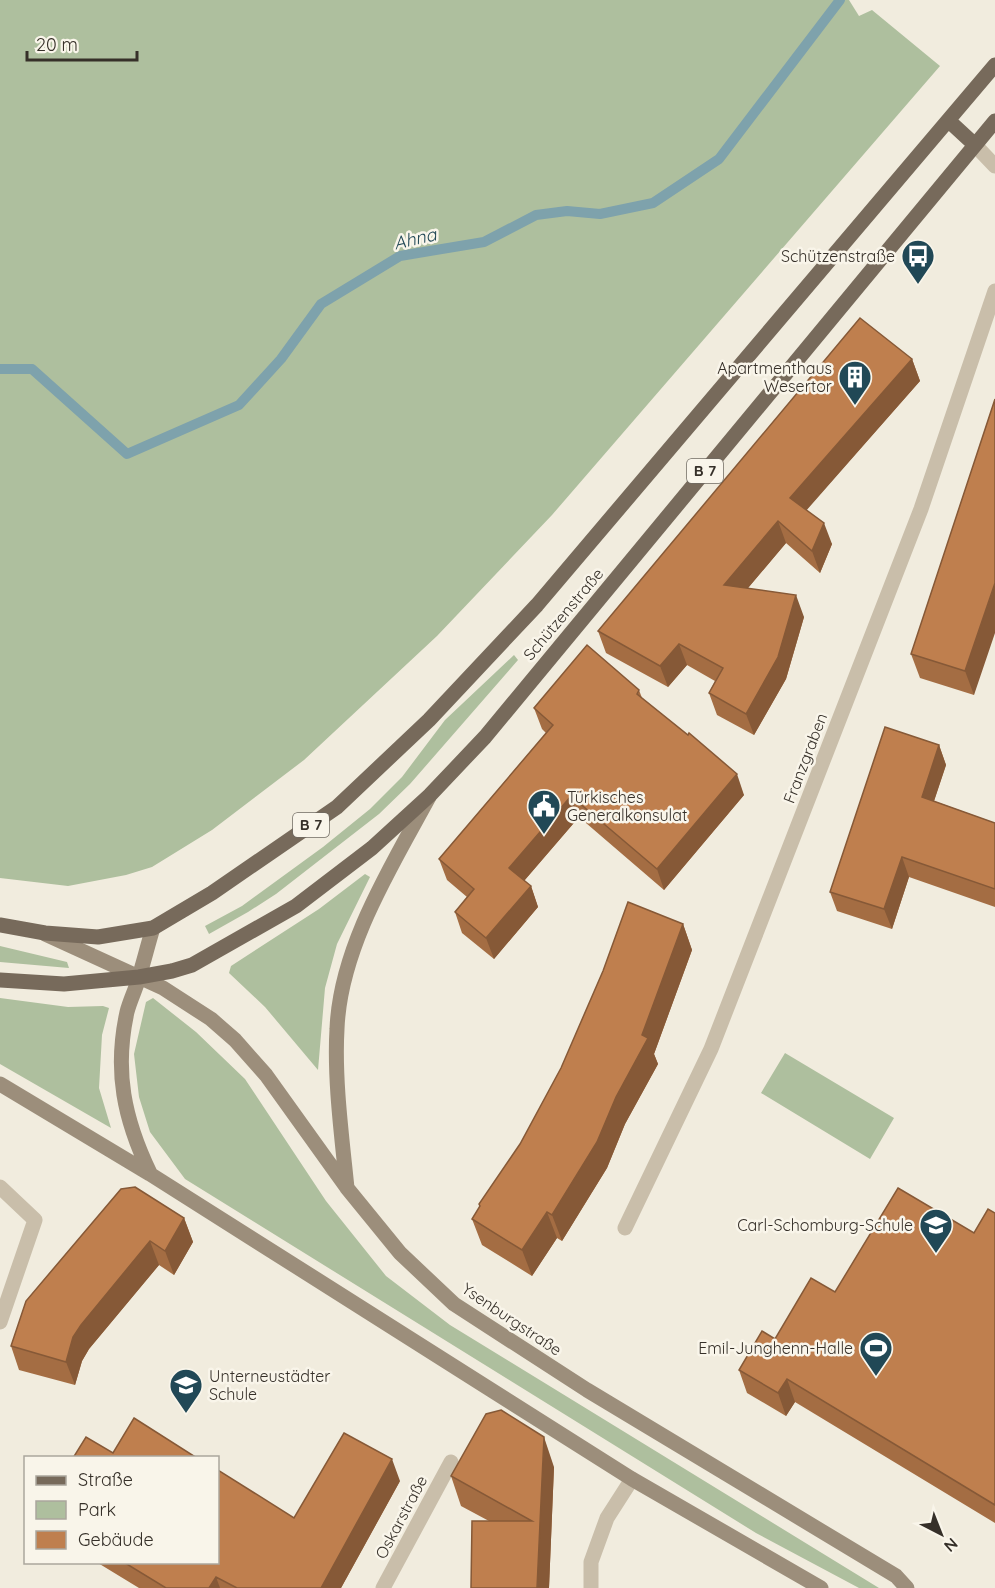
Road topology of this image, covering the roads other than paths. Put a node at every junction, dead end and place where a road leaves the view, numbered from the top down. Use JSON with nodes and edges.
{"nodes":[{"id":1,"x":995,"y":65,"type":"edge"},
{"id":2,"x":949,"y":121,"type":"junction"},
{"id":3,"x":995,"y":121,"type":"edge"},
{"id":4,"x":975,"y":145,"type":"junction"},
{"id":5,"x":995,"y":166,"type":"edge"},
{"id":6,"x":995,"y":291,"type":"edge"},
{"id":7,"x":430,"y":795,"type":"junction"},
{"id":8,"x":0,"y":925,"type":"edge"},
{"id":9,"x":153,"y":928,"type":"junction"},
{"id":10,"x":45,"y":933,"type":"junction"},
{"id":11,"x":139,"y":977,"type":"junction"},
{"id":12,"x":0,"y":980,"type":"edge"},
{"id":13,"x":0,"y":1084,"type":"edge"},
{"id":14,"x":150,"y":1174,"type":"junction"},
{"id":15,"x":0,"y":1187,"type":"edge"},
{"id":16,"x":347,"y":1188,"type":"junction"},
{"id":17,"x":625,"y":1228,"type":"dead end"},
{"id":18,"x":0,"y":1322,"type":"edge"},
{"id":19,"x":451,"y":1462,"type":"dead end"},
{"id":20,"x":632,"y":1479,"type":"junction"},
{"id":21,"x":383,"y":1588,"type":"edge"},
{"id":22,"x":591,"y":1588,"type":"edge"},
{"id":23,"x":821,"y":1588,"type":"edge"},
{"id":24,"x":907,"y":1588,"type":"edge"}],
"edges":[{"from":1,"to":2,"type":"main road","name":"Schützenstraße","number":"B 7"},
{"from":2,"to":4,"type":"main road"},
{"from":2,"to":9,"type":"main road","name":"Schützenstraße","number":"B 7"},
{"from":3,"to":4,"type":"main road","name":"Schützenstraße","number":"B 7"},
{"from":4,"to":5,"type":"street"},
{"from":4,"to":7,"type":"main road","name":"Schützenstraße","number":"B 7"},
{"from":6,"to":17,"type":"street","name":"Franzgraben"},
{"from":7,"to":11,"type":"main road","name":"Schützenstraße","number":"B 7"},
{"from":7,"to":16,"type":"main road"},
{"from":8,"to":10,"type":"main road","name":"Ysenburgstraße","number":"B 7"},
{"from":9,"to":10,"type":"main road","name":"Schützenstraße","number":"B 7"},
{"from":9,"to":11,"type":"main road"},
{"from":10,"to":11,"type":"main road","name":"Ysenburgstraße"},
{"from":11,"to":12,"type":"main road","number":"B 7"},
{"from":11,"to":14,"type":"main road"},
{"from":11,"to":16,"type":"main road","name":"Ysenburgstraße"},
{"from":13,"to":14,"type":"main road"},
{"from":14,"to":20,"type":"main road"},
{"from":15,"to":18,"type":"street"},
{"from":16,"to":24,"type":"main road","name":"Ysenburgstraße"},
{"from":19,"to":21,"type":"street","name":"Oskarstraße"},
{"from":20,"to":22,"type":"street"},
{"from":20,"to":23,"type":"main road"}]}
